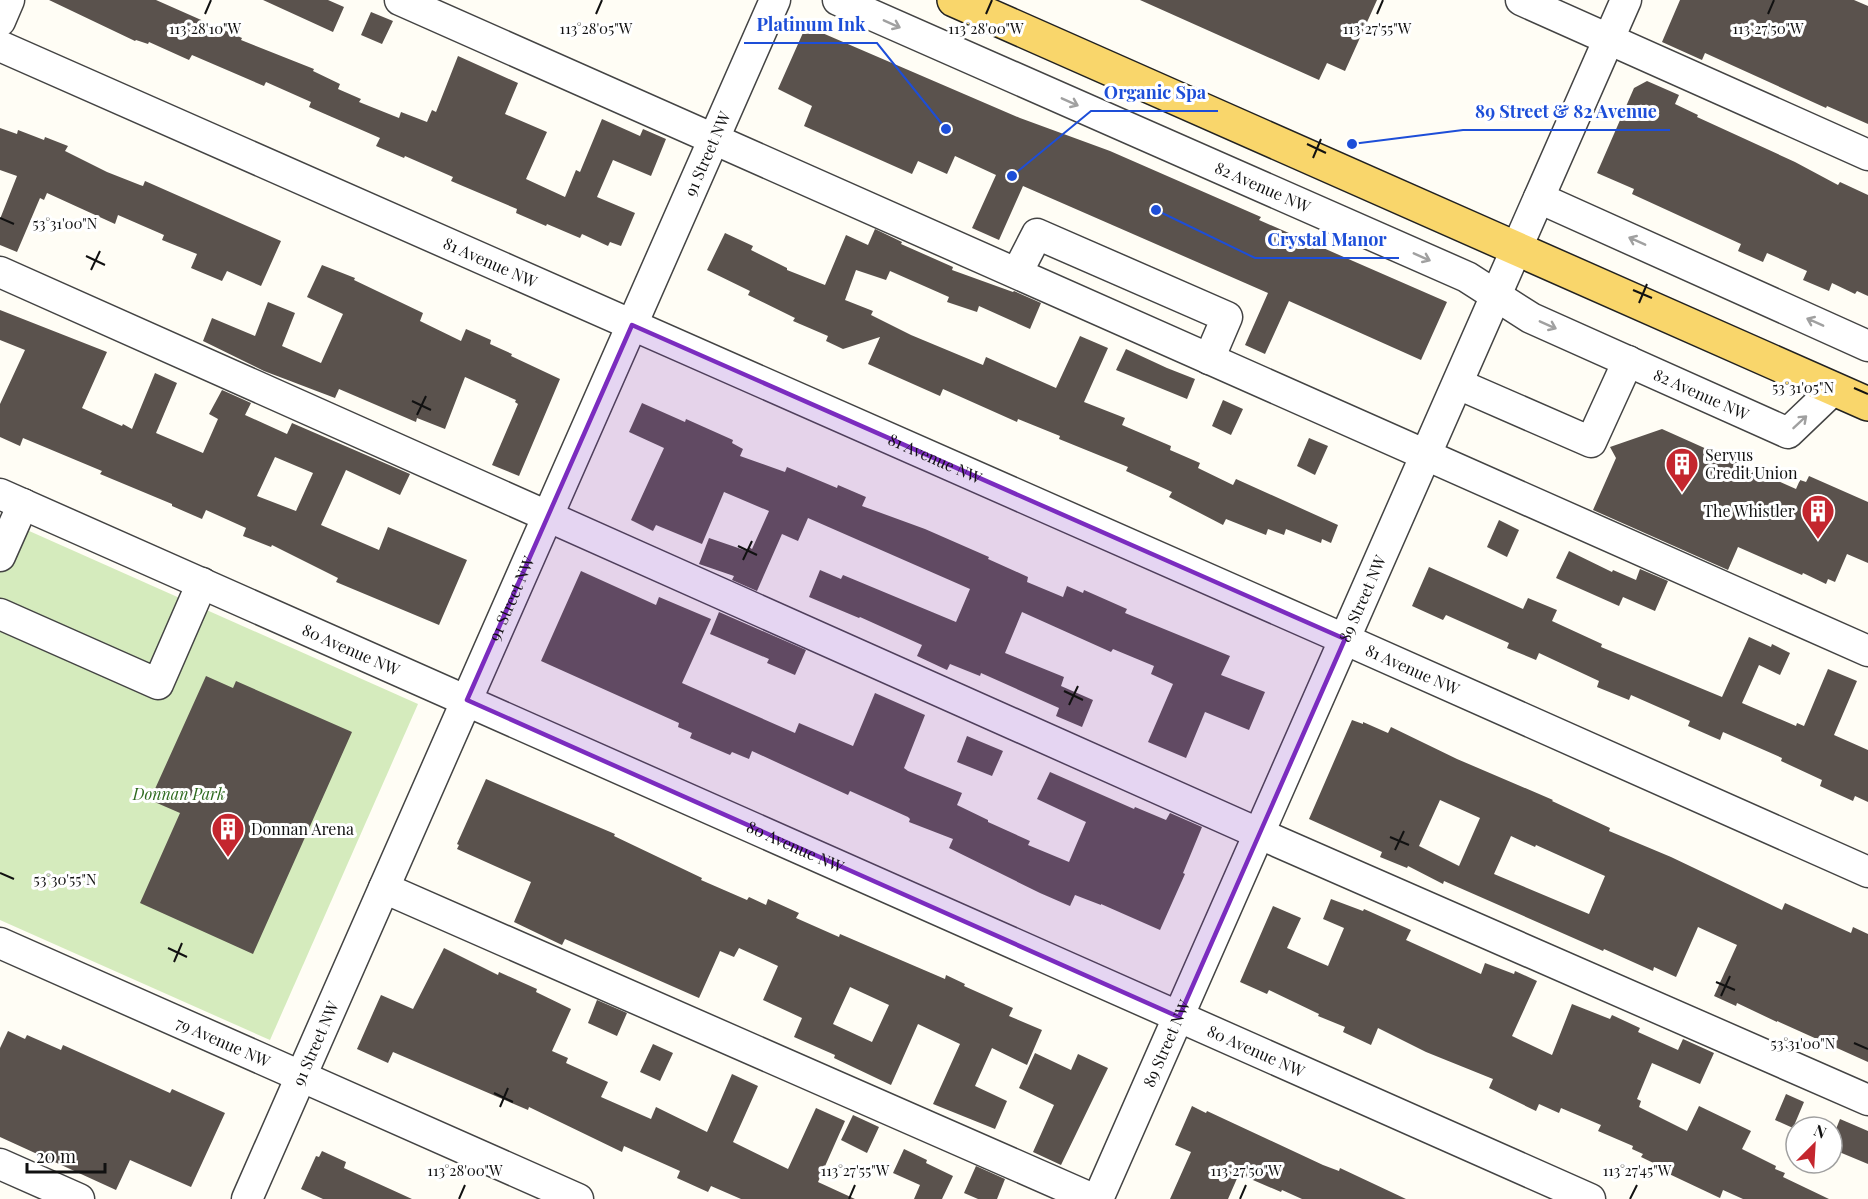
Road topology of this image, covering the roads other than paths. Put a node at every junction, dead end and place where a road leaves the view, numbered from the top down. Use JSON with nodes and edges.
{"nodes":[{"id":1,"x":9,"y":0,"type":"edge"},
{"id":2,"x":400,"y":0,"type":"edge"},
{"id":3,"x":775,"y":0,"type":"edge"},
{"id":4,"x":838,"y":0,"type":"edge"},
{"id":5,"x":954,"y":0,"type":"edge"},
{"id":6,"x":1521,"y":0,"type":"edge"},
{"id":7,"x":1626,"y":0,"type":"edge"},
{"id":8,"x":0,"y":21,"type":"edge"},
{"id":9,"x":1609,"y":39,"type":"junction"},
{"id":10,"x":0,"y":46,"type":"edge"},
{"id":11,"x":714,"y":139,"type":"junction"},
{"id":12,"x":1868,"y":155,"type":"edge"},
{"id":13,"x":1539,"y":198,"type":"junction"},
{"id":14,"x":1517,"y":249,"type":"junction"},
{"id":15,"x":0,"y":272,"type":"edge"},
{"id":16,"x":1017,"y":273,"type":"junction"},
{"id":17,"x":1497,"y":296,"type":"junction"},
{"id":18,"x":632,"y":325,"type":"junction"},
{"id":19,"x":1868,"y":346,"type":"edge"},
{"id":20,"x":1209,"y":359,"type":"junction"},
{"id":21,"x":1628,"y":361,"type":"junction"},
{"id":22,"x":1458,"y":384,"type":"junction"},
{"id":23,"x":1834,"y":389,"type":"junction"},
{"id":24,"x":1868,"y":404,"type":"edge"},
{"id":25,"x":1427,"y":455,"type":"junction"},
{"id":26,"x":11,"y":499,"type":"edge"},
{"id":27,"x":548,"y":516,"type":"junction"},
{"id":28,"x":0,"y":556,"type":"edge"},
{"id":29,"x":202,"y":583,"type":"junction"},
{"id":30,"x":0,"y":614,"type":"edge"},
{"id":31,"x":1345,"y":639,"type":"junction"},
{"id":32,"x":1868,"y":651,"type":"edge"},
{"id":33,"x":466,"y":700,"type":"junction"},
{"id":34,"x":1260,"y":834,"type":"junction"},
{"id":35,"x":1868,"y":872,"type":"edge"},
{"id":36,"x":384,"y":888,"type":"junction"},
{"id":37,"x":0,"y":943,"type":"edge"},
{"id":38,"x":1179,"y":1017,"type":"junction"},
{"id":39,"x":301,"y":1076,"type":"junction"},
{"id":40,"x":1868,"y":1100,"type":"edge"},
{"id":41,"x":0,"y":1164,"type":"edge"},
{"id":42,"x":79,"y":1199,"type":"edge"},
{"id":43,"x":247,"y":1199,"type":"edge"},
{"id":44,"x":579,"y":1199,"type":"edge"},
{"id":45,"x":1094,"y":1199,"type":"edge"},
{"id":46,"x":1098,"y":1199,"type":"edge"},
{"id":47,"x":1590,"y":1199,"type":"edge"}],
"edges":[{"from":1,"to":8,"type":"street"},
{"from":2,"to":11,"type":"street"},
{"from":3,"to":11,"type":"street","name":"91 Street NW"},
{"from":4,"to":17,"type":"street","name":"82 Avenue NW","one_way":true},
{"from":5,"to":14,"type":"main road"},
{"from":6,"to":9,"type":"street"},
{"from":7,"to":9,"type":"street","name":"89 Street NW"},
{"from":9,"to":12,"type":"street"},
{"from":9,"to":13,"type":"street","name":"89 Street NW"},
{"from":10,"to":18,"type":"street","name":"81 Avenue NW"},
{"from":11,"to":16,"type":"street"},
{"from":11,"to":18,"type":"street","name":"91 Street NW"},
{"from":13,"to":14,"type":"street","name":"89 Street NW"},
{"from":19,"to":13,"type":"street","one_way":true},
{"from":14,"to":17,"type":"street","name":"89 Street NW"},
{"from":14,"to":23,"type":"main road"},
{"from":15,"to":27,"type":"street"},
{"from":16,"to":20,"type":"street"},
{"from":16,"to":20,"type":"street"},
{"from":17,"to":21,"type":"street","name":"82 Avenue NW","one_way":true},
{"from":17,"to":22,"type":"street","name":"89 Street NW"},
{"from":18,"to":27,"type":"street","name":"91 Street NW"},
{"from":18,"to":31,"type":"street","name":"81 Avenue NW"},
{"from":20,"to":25,"type":"street"},
{"from":21,"to":22,"type":"street"},
{"from":21,"to":23,"type":"street","name":"82 Avenue NW","one_way":true},
{"from":22,"to":25,"type":"street","name":"89 Street NW"},
{"from":23,"to":24,"type":"main road"},
{"from":25,"to":31,"type":"street","name":"89 Street NW"},
{"from":25,"to":32,"type":"street"},
{"from":26,"to":28,"type":"street"},
{"from":26,"to":29,"type":"street","name":"80 Avenue NW"},
{"from":27,"to":33,"type":"street","name":"91 Street NW"},
{"from":27,"to":34,"type":"street"},
{"from":29,"to":30,"type":"street"},
{"from":29,"to":33,"type":"street","name":"80 Avenue NW"},
{"from":31,"to":34,"type":"street","name":"89 Street NW"},
{"from":31,"to":35,"type":"street","name":"81 Avenue NW"},
{"from":33,"to":36,"type":"street","name":"91 Street NW"},
{"from":33,"to":38,"type":"street","name":"80 Avenue NW"},
{"from":34,"to":38,"type":"street","name":"89 Street NW"},
{"from":34,"to":40,"type":"street"},
{"from":36,"to":39,"type":"street","name":"91 Street NW"},
{"from":36,"to":45,"type":"street"},
{"from":37,"to":39,"type":"street","name":"79 Avenue NW"},
{"from":38,"to":46,"type":"street","name":"89 Street NW"},
{"from":38,"to":47,"type":"street","name":"80 Avenue NW"},
{"from":39,"to":43,"type":"street","name":"91 Street NW"},
{"from":39,"to":44,"type":"street","name":"79 Avenue NW"},
{"from":41,"to":42,"type":"street"}]}
